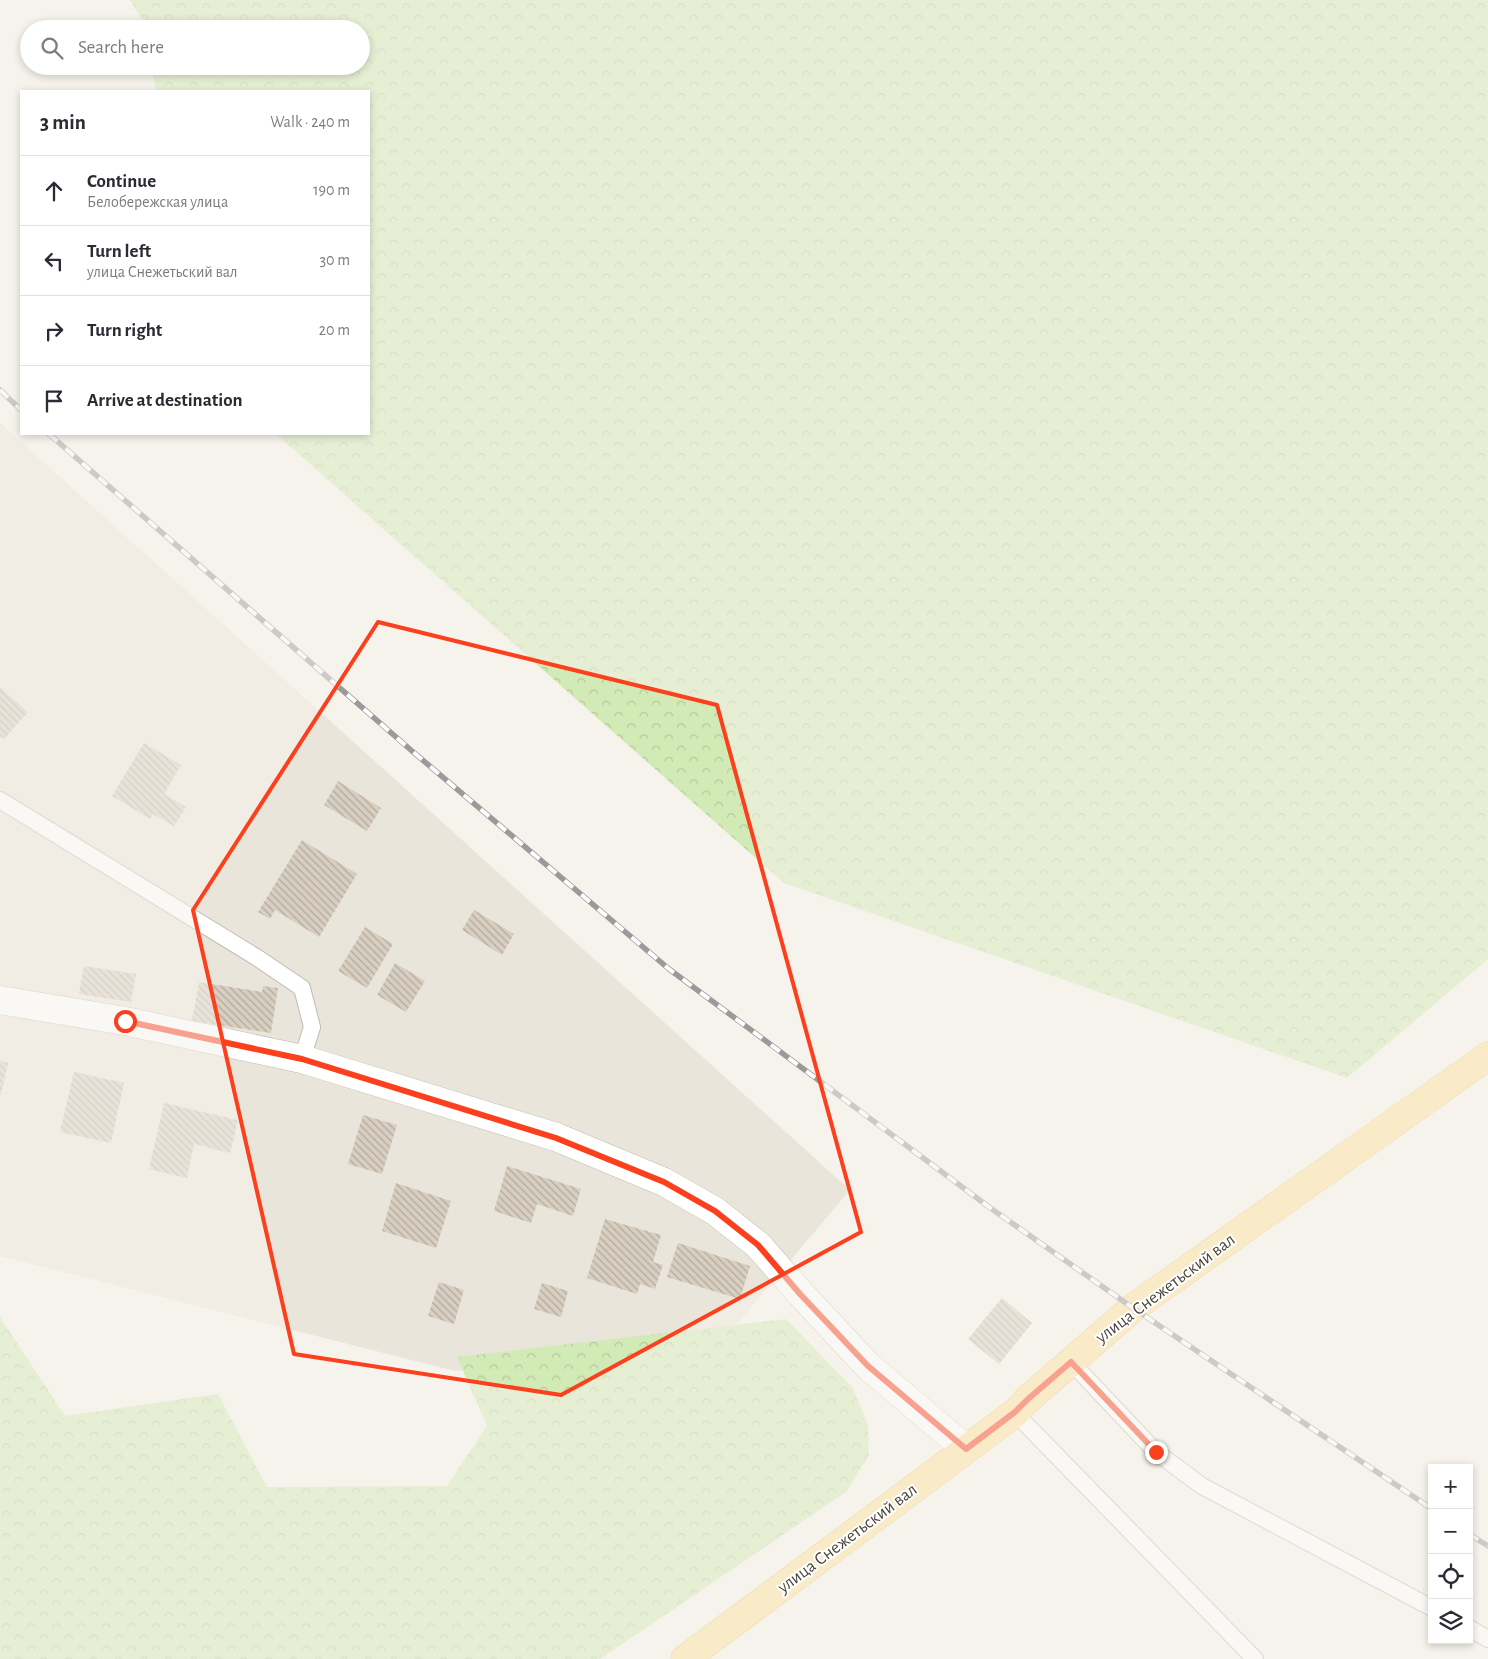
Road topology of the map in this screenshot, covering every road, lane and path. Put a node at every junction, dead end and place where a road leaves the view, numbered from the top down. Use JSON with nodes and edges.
{"nodes":[{"id":1,"x":0,"y":800,"type":"edge"},
{"id":2,"x":0,"y":1000,"type":"edge"},
{"id":3,"x":1488,"y":1056,"type":"edge"},
{"id":4,"x":302,"y":1059,"type":"junction"},
{"id":5,"x":1071,"y":1362,"type":"junction"},
{"id":6,"x":1015,"y":1412,"type":"junction"},
{"id":7,"x":966,"y":1449,"type":"junction"},
{"id":8,"x":1428,"y":1606,"type":"edge"},
{"id":9,"x":1473,"y":1630,"type":"edge"},
{"id":10,"x":1488,"y":1639,"type":"edge"},
{"id":11,"x":685,"y":1659,"type":"edge"},
{"id":12,"x":1255,"y":1659,"type":"edge"}],
"edges":[{"from":1,"to":4,"type":"lane"},
{"from":2,"to":4,"type":"street"},
{"from":3,"to":5,"type":"main road","name":"улица Снежетьский вал"},
{"from":4,"to":7,"type":"street"},
{"from":5,"to":6,"type":"main road","name":"улица Снежетьский вал"},
{"from":5,"to":8,"type":"lane"},
{"from":6,"to":7,"type":"main road","name":"улица Снежетьский вал"},
{"from":6,"to":12,"type":"lane"},
{"from":7,"to":11,"type":"main road","name":"улица Снежетьский вал"},
{"from":9,"to":10,"type":"lane"}]}
